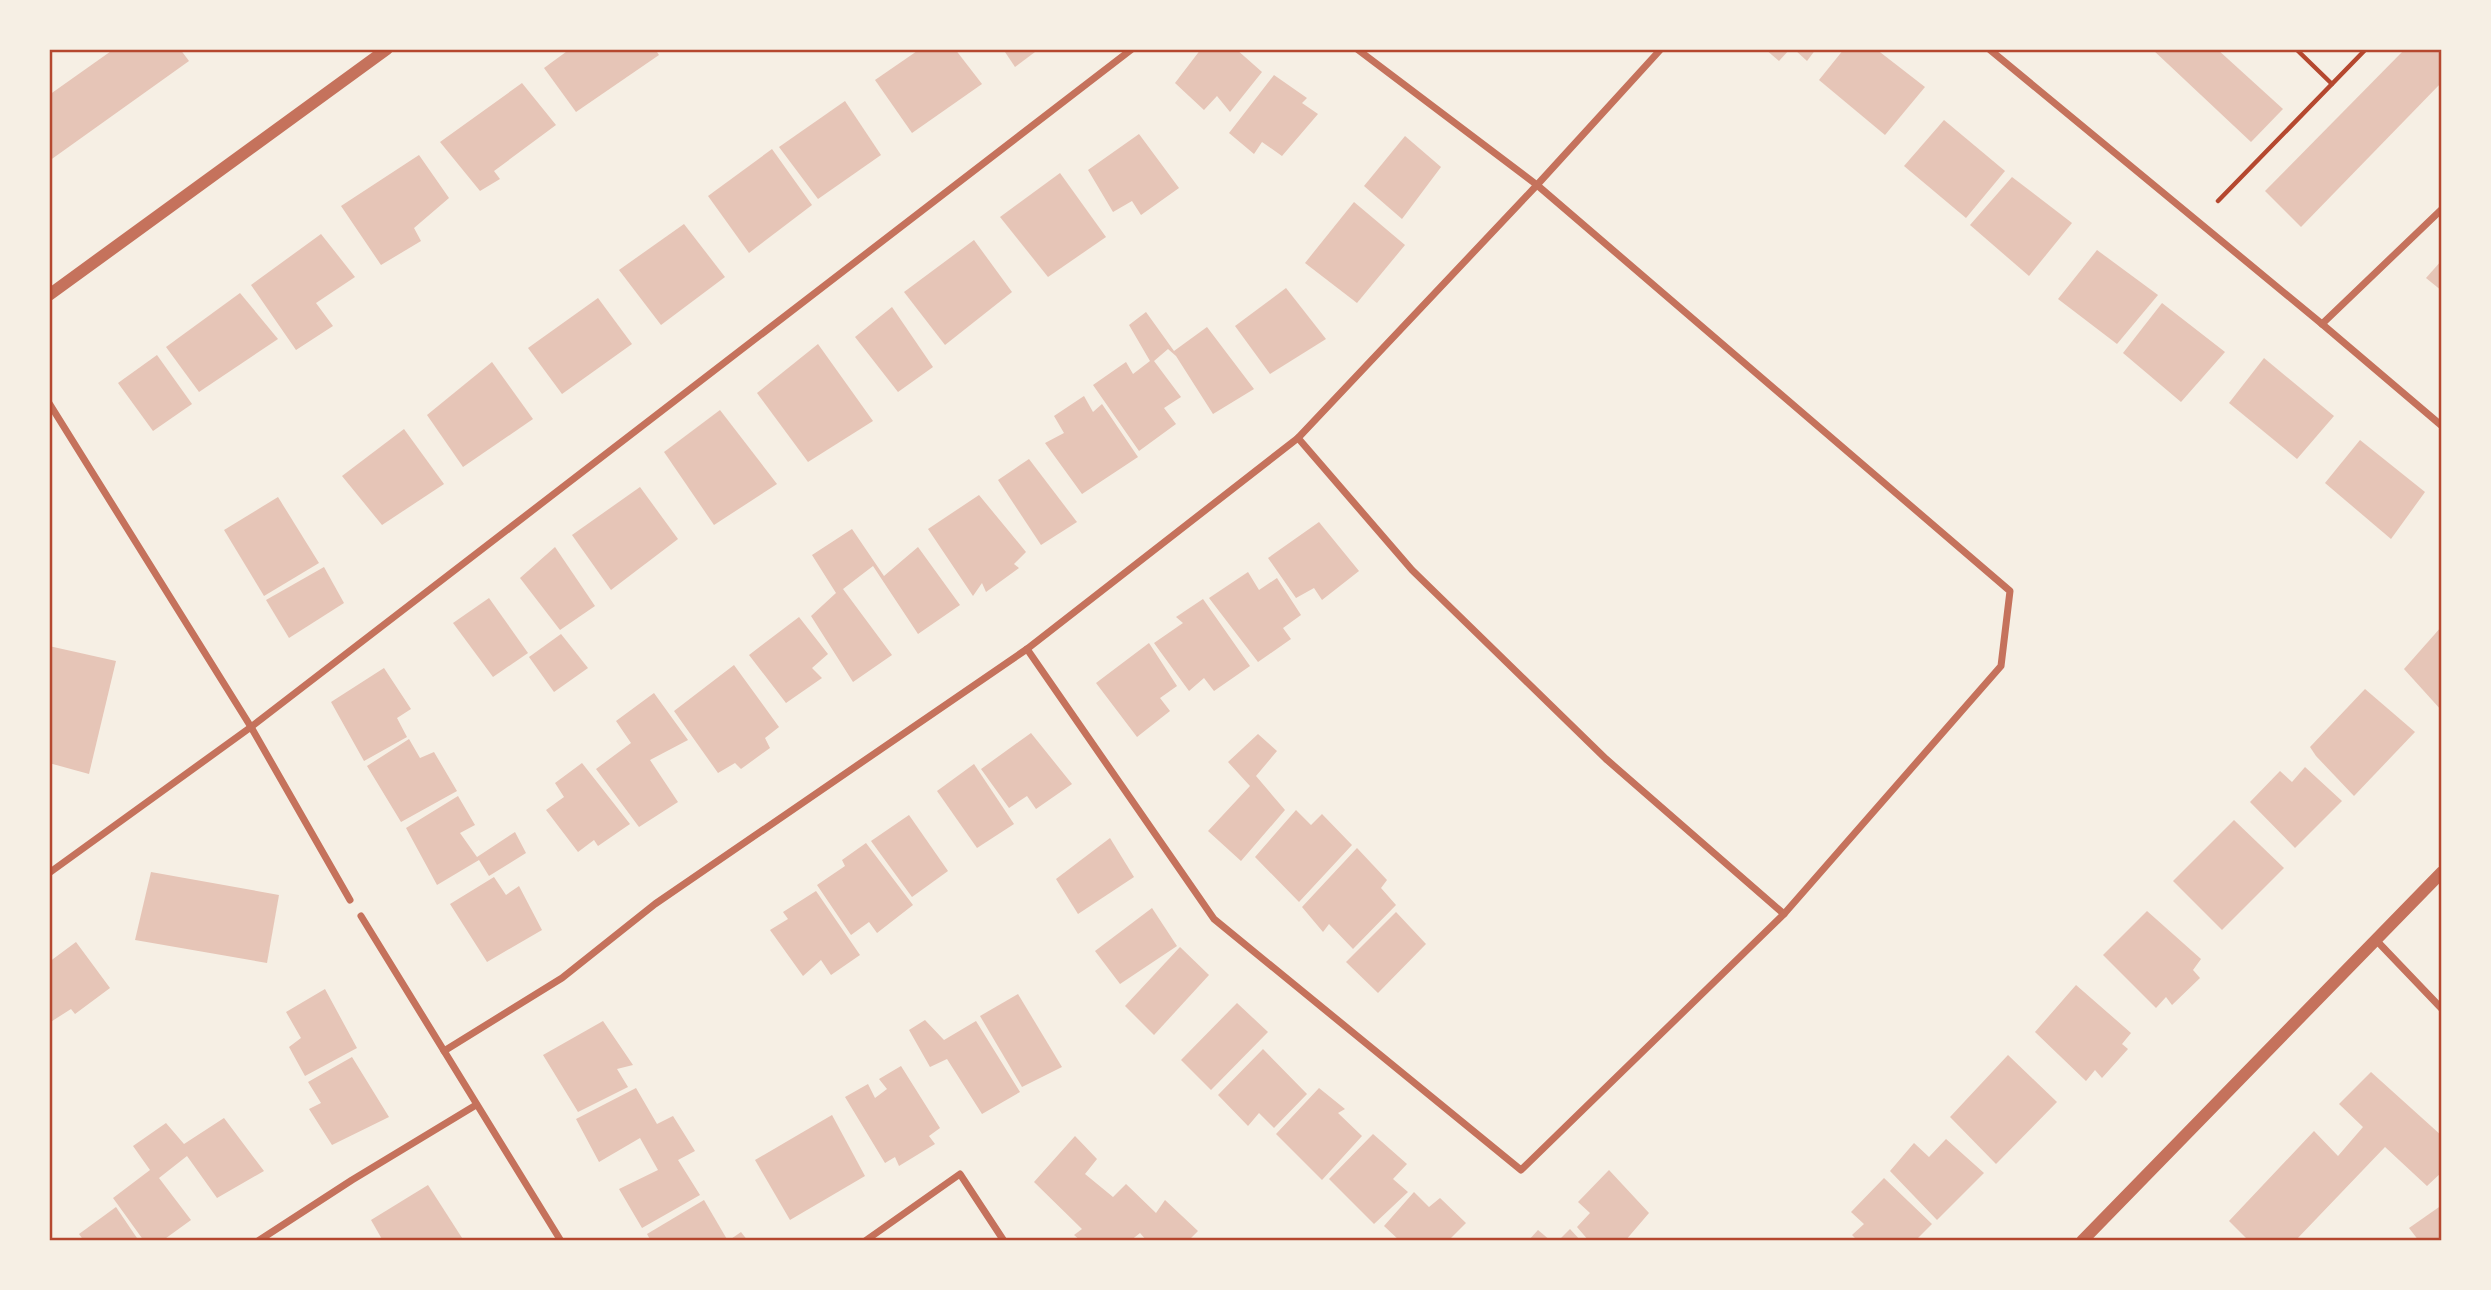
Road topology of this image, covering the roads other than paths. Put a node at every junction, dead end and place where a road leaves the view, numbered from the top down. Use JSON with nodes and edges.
{"nodes":[{"id":1,"x":387,"y":49,"type":"edge"},
{"id":2,"x":1132,"y":49,"type":"edge"},
{"id":3,"x":1357,"y":49,"type":"edge"},
{"id":4,"x":1661,"y":49,"type":"edge"},
{"id":5,"x":1989,"y":49,"type":"edge"},
{"id":6,"x":1537,"y":185,"type":"junction"},
{"id":7,"x":2442,"y":209,"type":"edge"},
{"id":8,"x":49,"y":295,"type":"edge"},
{"id":9,"x":2322,"y":324,"type":"junction"},
{"id":10,"x":49,"y":403,"type":"edge"},
{"id":11,"x":2442,"y":426,"type":"edge"},
{"id":12,"x":1298,"y":438,"type":"junction"},
{"id":13,"x":1027,"y":649,"type":"junction"},
{"id":14,"x":251,"y":727,"type":"junction"},
{"id":15,"x":2442,"y":872,"type":"edge"},
{"id":16,"x":49,"y":873,"type":"edge"},
{"id":17,"x":350,"y":900,"type":"dead end"},
{"id":18,"x":1784,"y":914,"type":"junction"},
{"id":19,"x":361,"y":916,"type":"dead end"},
{"id":20,"x":2376,"y":940,"type":"junction"},
{"id":21,"x":2442,"y":1009,"type":"edge"},
{"id":22,"x":444,"y":1051,"type":"junction"},
{"id":23,"x":476,"y":1105,"type":"junction"},
{"id":24,"x":258,"y":1241,"type":"edge"},
{"id":25,"x":561,"y":1241,"type":"edge"},
{"id":26,"x":864,"y":1241,"type":"edge"},
{"id":27,"x":1004,"y":1241,"type":"edge"},
{"id":28,"x":2082,"y":1241,"type":"edge"}],
"edges":[{"from":1,"to":8,"type":"street"},
{"from":2,"to":14,"type":"street"},
{"from":3,"to":6,"type":"street"},
{"from":4,"to":6,"type":"street"},
{"from":5,"to":9,"type":"street"},
{"from":6,"to":12,"type":"street"},
{"from":6,"to":18,"type":"street"},
{"from":7,"to":9,"type":"street"},
{"from":9,"to":11,"type":"street"},
{"from":10,"to":14,"type":"street"},
{"from":12,"to":13,"type":"street"},
{"from":12,"to":18,"type":"street"},
{"from":13,"to":18,"type":"street"},
{"from":13,"to":22,"type":"street"},
{"from":14,"to":16,"type":"street"},
{"from":14,"to":17,"type":"street"},
{"from":15,"to":20,"type":"street"},
{"from":19,"to":22,"type":"street"},
{"from":20,"to":21,"type":"street"},
{"from":20,"to":28,"type":"street"},
{"from":22,"to":23,"type":"street"},
{"from":23,"to":24,"type":"street"},
{"from":23,"to":25,"type":"street"},
{"from":26,"to":27,"type":"street"}]}
